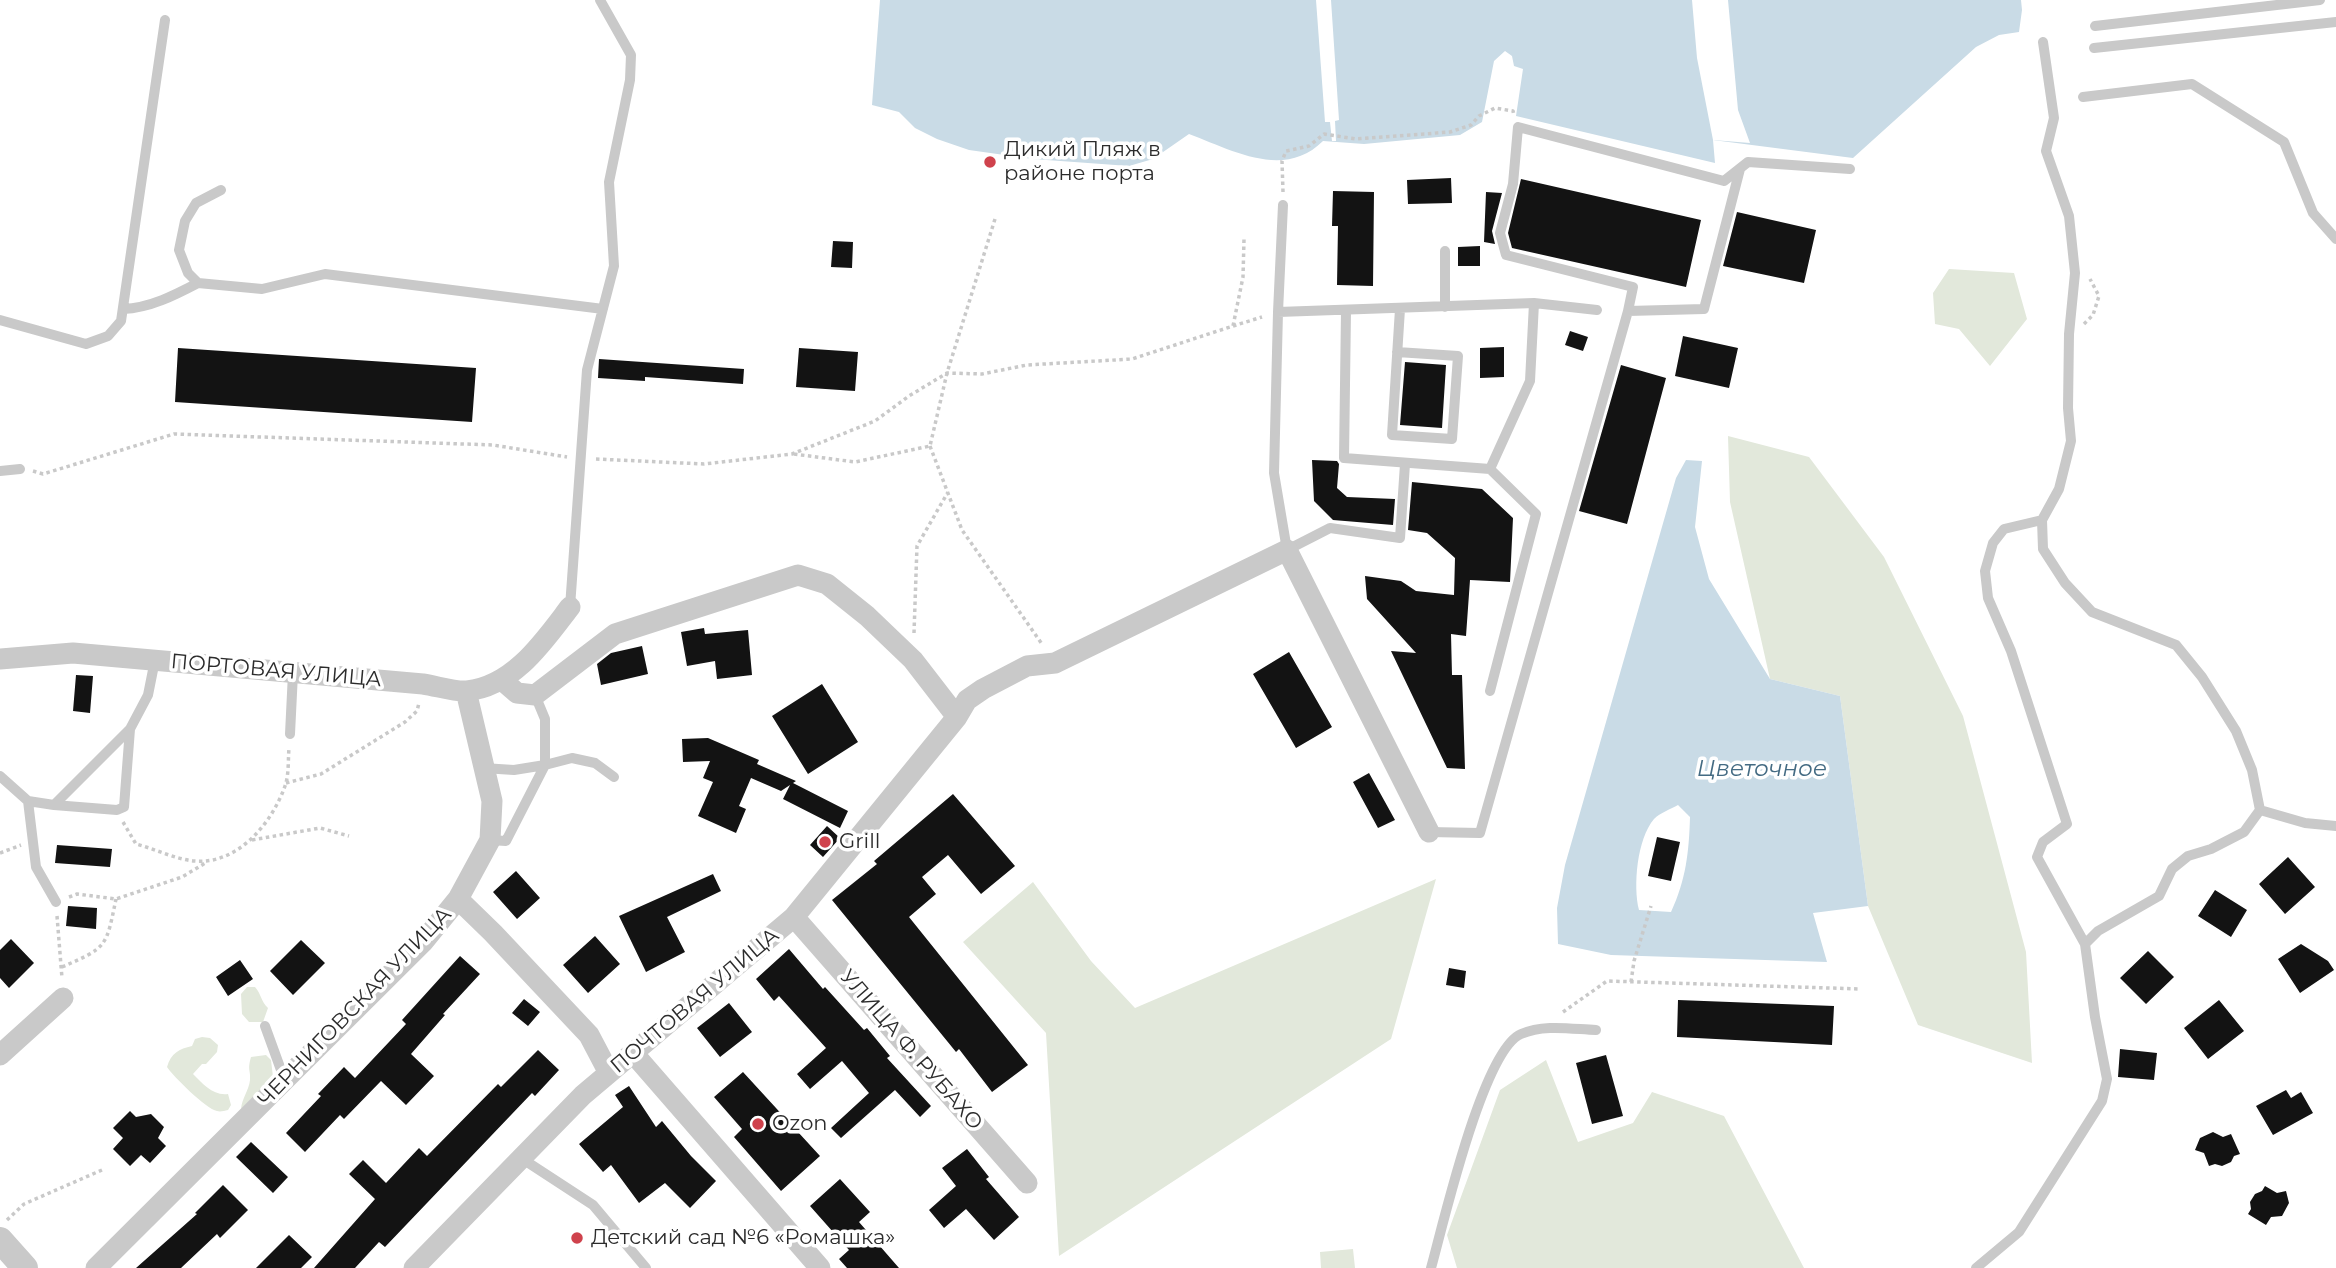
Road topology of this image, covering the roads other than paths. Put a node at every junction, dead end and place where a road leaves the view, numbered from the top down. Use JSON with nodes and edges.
{"nodes":[{"id":1,"x":600,"y":0,"type":"edge"},
{"id":2,"x":2320,"y":0,"type":"edge"},
{"id":3,"x":165,"y":20,"type":"dead end"},
{"id":4,"x":2336,"y":22,"type":"edge"},
{"id":5,"x":2095,"y":26,"type":"dead end"},
{"id":6,"x":2043,"y":42,"type":"dead end"},
{"id":7,"x":2094,"y":48,"type":"dead end"},
{"id":8,"x":2083,"y":97,"type":"dead end"},
{"id":9,"x":1740,"y":169,"type":"junction"},
{"id":10,"x":1850,"y":169,"type":"dead end"},
{"id":11,"x":221,"y":190,"type":"dead end"},
{"id":12,"x":1283,"y":205,"type":"road end"},
{"id":13,"x":2336,"y":239,"type":"edge"},
{"id":14,"x":1446,"y":251,"type":"dead end"},
{"id":15,"x":198,"y":283,"type":"junction"},
{"id":16,"x":1534,"y":303,"type":"junction"},
{"id":17,"x":1446,"y":307,"type":"junction"},
{"id":18,"x":123,"y":309,"type":"junction"},
{"id":19,"x":603,"y":309,"type":"junction"},
{"id":20,"x":1400,"y":309,"type":"junction"},
{"id":21,"x":1597,"y":310,"type":"dead end"},
{"id":22,"x":1346,"y":311,"type":"junction"},
{"id":23,"x":1628,"y":311,"type":"junction"},
{"id":24,"x":1278,"y":313,"type":"junction"},
{"id":25,"x":0,"y":320,"type":"edge"},
{"id":26,"x":1397,"y":352,"type":"junction"},
{"id":27,"x":1405,"y":464,"type":"junction"},
{"id":28,"x":20,"y":469,"type":"road end"},
{"id":29,"x":1490,"y":469,"type":"junction"},
{"id":30,"x":0,"y":471,"type":"edge"},
{"id":31,"x":2042,"y":520,"type":"junction"},
{"id":32,"x":1287,"y":550,"type":"junction"},
{"id":33,"x":570,"y":607,"type":"joint"},
{"id":34,"x":0,"y":659,"type":"edge"},
{"id":35,"x":155,"y":660,"type":"junction"},
{"id":36,"x":293,"y":673,"type":"junction"},
{"id":37,"x":502,"y":680,"type":"junction"},
{"id":38,"x":466,"y":691,"type":"junction"},
{"id":39,"x":1490,"y":691,"type":"dead end"},
{"id":40,"x":535,"y":695,"type":"junction"},
{"id":41,"x":957,"y":717,"type":"junction"},
{"id":42,"x":130,"y":729,"type":"junction"},
{"id":43,"x":290,"y":734,"type":"road end"},
{"id":44,"x":545,"y":765,"type":"junction"},
{"id":45,"x":483,"y":768,"type":"junction"},
{"id":46,"x":0,"y":776,"type":"edge"},
{"id":47,"x":614,"y":777,"type":"dead end"},
{"id":48,"x":28,"y":802,"type":"junction"},
{"id":49,"x":54,"y":804,"type":"junction"},
{"id":50,"x":2260,"y":810,"type":"junction"},
{"id":51,"x":2336,"y":826,"type":"edge"},
{"id":52,"x":1429,"y":832,"type":"joint"},
{"id":53,"x":490,"y":840,"type":"junction"},
{"id":54,"x":458,"y":899,"type":"junction"},
{"id":55,"x":56,"y":902,"type":"road end"},
{"id":56,"x":794,"y":917,"type":"junction"},
{"id":57,"x":2085,"y":944,"type":"junction"},
{"id":58,"x":63,"y":998,"type":"road end"},
{"id":59,"x":265,"y":1026,"type":"dead end"},
{"id":60,"x":1596,"y":1030,"type":"dead end"},
{"id":61,"x":633,"y":1053,"type":"junction"},
{"id":62,"x":0,"y":1055,"type":"edge"},
{"id":63,"x":609,"y":1073,"type":"junction"},
{"id":64,"x":287,"y":1079,"type":"junction"},
{"id":65,"x":521,"y":1158,"type":"junction"},
{"id":66,"x":1027,"y":1183,"type":"dead end"},
{"id":67,"x":0,"y":1240,"type":"edge"},
{"id":68,"x":25,"y":1268,"type":"edge"},
{"id":69,"x":96,"y":1268,"type":"edge"},
{"id":70,"x":414,"y":1268,"type":"edge"},
{"id":71,"x":646,"y":1268,"type":"edge"},
{"id":72,"x":820,"y":1268,"type":"edge"},
{"id":73,"x":1431,"y":1268,"type":"edge"},
{"id":74,"x":1976,"y":1268,"type":"edge"}],
"edges":[{"from":1,"to":19,"type":"lane"},
{"from":2,"to":5,"type":"lane"},
{"from":3,"to":18,"type":"lane"},
{"from":4,"to":7,"type":"lane"},
{"from":6,"to":31,"type":"lane"},
{"from":8,"to":13,"type":"lane"},
{"from":9,"to":10,"type":"lane"},
{"from":9,"to":23,"type":"lane"},
{"from":9,"to":23,"type":"lane"},
{"from":11,"to":15,"type":"lane"},
{"from":12,"to":24,"type":"lane"},
{"from":14,"to":17,"type":"lane"},
{"from":15,"to":18,"type":"lane"},
{"from":15,"to":19,"type":"lane"},
{"from":16,"to":17,"type":"lane"},
{"from":16,"to":21,"type":"lane"},
{"from":16,"to":29,"type":"lane"},
{"from":17,"to":20,"type":"lane"},
{"from":18,"to":25,"type":"lane"},
{"from":19,"to":33,"type":"lane"},
{"from":20,"to":22,"type":"lane"},
{"from":20,"to":26,"type":"lane"},
{"from":22,"to":24,"type":"lane"},
{"from":22,"to":27,"type":"lane"},
{"from":23,"to":52,"type":"lane"},
{"from":24,"to":32,"type":"lane"},
{"from":26,"to":26,"type":"lane"},
{"from":27,"to":29,"type":"lane"},
{"from":27,"to":32,"type":"lane"},
{"from":28,"to":30,"type":"lane"},
{"from":29,"to":39,"type":"lane"},
{"from":31,"to":50,"type":"lane"},
{"from":31,"to":57,"type":"lane"},
{"from":32,"to":41,"type":"street","name":"ПОЧТОВАЯ УЛИЦА"},
{"from":32,"to":52,"type":"street"},
{"from":33,"to":37,"type":"street","name":"ПОРТОВАЯ УЛИЦА"},
{"from":34,"to":35,"type":"street","name":"ПОРТОВАЯ УЛИЦА"},
{"from":35,"to":36,"type":"street","name":"ПОРТОВАЯ УЛИЦА"},
{"from":35,"to":42,"type":"lane"},
{"from":36,"to":38,"type":"street","name":"ПОРТОВАЯ УЛИЦА"},
{"from":36,"to":43,"type":"lane"},
{"from":37,"to":38,"type":"street","name":"ПОРТОВАЯ УЛИЦА"},
{"from":37,"to":40,"type":"street"},
{"from":38,"to":45,"type":"street","name":"ЧЕРНИГОВСКАЯ УЛИЦА"},
{"from":40,"to":41,"type":"street"},
{"from":40,"to":44,"type":"lane"},
{"from":41,"to":56,"type":"street","name":"ПОЧТОВАЯ УЛИЦА"},
{"from":42,"to":49,"type":"lane"},
{"from":42,"to":49,"type":"lane"},
{"from":44,"to":45,"type":"lane"},
{"from":44,"to":47,"type":"lane"},
{"from":44,"to":53,"type":"lane"},
{"from":45,"to":53,"type":"street","name":"ЧЕРНИГОВСКАЯ УЛИЦА"},
{"from":46,"to":48,"type":"lane"},
{"from":48,"to":49,"type":"lane"},
{"from":48,"to":55,"type":"lane"},
{"from":50,"to":51,"type":"lane"},
{"from":50,"to":57,"type":"lane"},
{"from":53,"to":54,"type":"street","name":"ЧЕРНИГОВСКАЯ УЛИЦА"},
{"from":54,"to":63,"type":"street"},
{"from":54,"to":64,"type":"street","name":"ЧЕРНИГОВСКАЯ УЛИЦА"},
{"from":56,"to":61,"type":"street","name":"ПОЧТОВАЯ УЛИЦА"},
{"from":56,"to":66,"type":"street","name":"УЛИЦА Ф. РУБАХО"},
{"from":57,"to":74,"type":"lane"},
{"from":58,"to":62,"type":"street"},
{"from":59,"to":64,"type":"lane"},
{"from":60,"to":73,"type":"lane"},
{"from":61,"to":63,"type":"street","name":"ПОЧТОВАЯ УЛИЦА"},
{"from":61,"to":72,"type":"street"},
{"from":63,"to":65,"type":"street","name":"ПОЧТОВАЯ УЛИЦА"},
{"from":64,"to":69,"type":"street","name":"ЧЕРНИГОВСКАЯ УЛИЦА"},
{"from":65,"to":70,"type":"street","name":"ПОЧТОВАЯ УЛИЦА"},
{"from":65,"to":71,"type":"lane"},
{"from":67,"to":68,"type":"street"}]}
